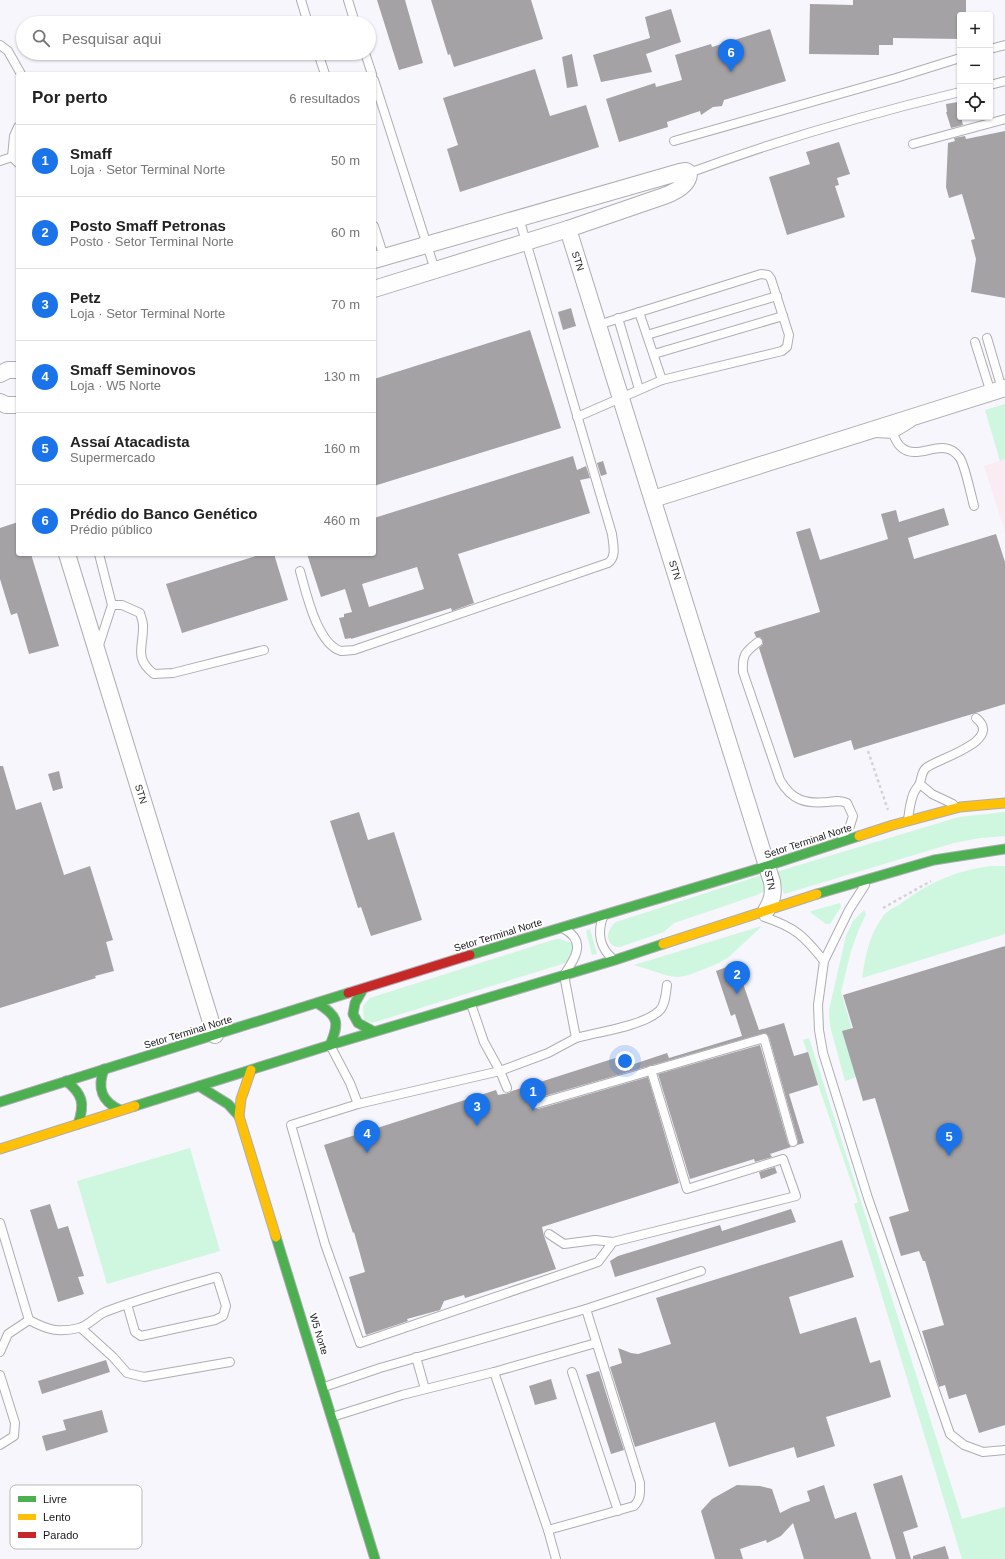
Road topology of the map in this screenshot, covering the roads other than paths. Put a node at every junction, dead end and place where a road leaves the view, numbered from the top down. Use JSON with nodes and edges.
{"nodes":[{"id":1,"x":301,"y":0,"type":"edge"},
{"id":2,"x":348,"y":0,"type":"edge"},
{"id":3,"x":306,"y":16,"type":"edge"},
{"id":4,"x":353,"y":16,"type":"edge"},
{"id":5,"x":1005,"y":44,"type":"edge"},
{"id":6,"x":0,"y":45,"type":"edge"},
{"id":7,"x":993,"y":48,"type":"edge"},
{"id":8,"x":957,"y":59,"type":"edge"},
{"id":9,"x":320,"y":60,"type":"edge"},
{"id":10,"x":367,"y":60,"type":"edge"},
{"id":11,"x":20,"y":72,"type":"edge"},
{"id":12,"x":324,"y":72,"type":"edge"},
{"id":13,"x":371,"y":72,"type":"edge"},
{"id":14,"x":1005,"y":81,"type":"edge"},
{"id":15,"x":993,"y":84,"type":"edge"},
{"id":16,"x":376,"y":86,"type":"edge"},
{"id":17,"x":957,"y":93,"type":"edge"},
{"id":18,"x":1005,"y":119,"type":"edge"},
{"id":19,"x":16,"y":132,"type":"edge"},
{"id":20,"x":674,"y":141,"type":"dead end"},
{"id":21,"x":913,"y":144,"type":"dead end"},
{"id":22,"x":15,"y":160,"type":"edge"},
{"id":23,"x":0,"y":161,"type":"edge"},
{"id":24,"x":690,"y":173,"type":"junction"},
{"id":25,"x":519,"y":218,"type":"junction"},
{"id":26,"x":568,"y":229,"type":"junction"},
{"id":27,"x":376,"y":239,"type":"edge"},
{"id":28,"x":526,"y":242,"type":"junction"},
{"id":29,"x":428,"y":245,"type":"junction"},
{"id":30,"x":379,"y":259,"type":"edge"},
{"id":31,"x":435,"y":270,"type":"junction"},
{"id":32,"x":376,"y":288,"type":"edge"},
{"id":33,"x":777,"y":296,"type":"junction"},
{"id":34,"x":639,"y":312,"type":"junction"},
{"id":35,"x":783,"y":316,"type":"junction"},
{"id":36,"x":618,"y":318,"type":"junction"},
{"id":37,"x":598,"y":325,"type":"junction"},
{"id":38,"x":647,"y":335,"type":"junction"},
{"id":39,"x":987,"y":338,"type":"dead end"},
{"id":40,"x":976,"y":342,"type":"dead end"},
{"id":41,"x":654,"y":354,"type":"junction"},
{"id":42,"x":16,"y":370,"type":"edge"},
{"id":43,"x":0,"y":374,"type":"edge"},
{"id":44,"x":662,"y":380,"type":"junction"},
{"id":45,"x":639,"y":389,"type":"junction"},
{"id":46,"x":999,"y":390,"type":"edge"},
{"id":47,"x":621,"y":398,"type":"junction"},
{"id":48,"x":917,"y":416,"type":"junction"},
{"id":49,"x":577,"y":417,"type":"junction"},
{"id":50,"x":865,"y":432,"type":"junction"},
{"id":51,"x":893,"y":434,"type":"junction"},
{"id":52,"x":653,"y":499,"type":"junction"},
{"id":53,"x":974,"y":506,"type":"dead end"},
{"id":54,"x":68,"y":556,"type":"edge"},
{"id":55,"x":100,"y":556,"type":"edge"},
{"id":56,"x":300,"y":571,"type":"dead end"},
{"id":57,"x":112,"y":605,"type":"junction"},
{"id":58,"x":758,"y":642,"type":"dead end"},
{"id":59,"x":264,"y":650,"type":"dead end"},
{"id":60,"x":97,"y":651,"type":"junction"},
{"id":61,"x":976,"y":718,"type":"dead end"},
{"id":62,"x":920,"y":784,"type":"junction"},
{"id":63,"x":1005,"y":803,"type":"edge"},
{"id":64,"x":960,"y":807,"type":"junction"},
{"id":65,"x":908,"y":821,"type":"junction"},
{"id":66,"x":836,"y":843,"type":"junction"},
{"id":67,"x":1005,"y":849,"type":"edge"},
{"id":68,"x":767,"y":866,"type":"junction"},
{"id":69,"x":868,"y":880,"type":"junction"},
{"id":70,"x":761,"y":912,"type":"junction"},
{"id":71,"x":604,"y":914,"type":"junction"},
{"id":72,"x":561,"y":927,"type":"junction"},
{"id":73,"x":615,"y":960,"type":"junction"},
{"id":74,"x":824,"y":961,"type":"junction"},
{"id":75,"x":564,"y":975,"type":"junction"},
{"id":76,"x":667,"y":985,"type":"dead end"},
{"id":77,"x":363,"y":988,"type":"junction"},
{"id":78,"x":317,"y":1003,"type":"junction"},
{"id":79,"x":470,"y":1003,"type":"junction"},
{"id":80,"x":373,"y":1032,"type":"junction"},
{"id":81,"x":215,"y":1035,"type":"junction"},
{"id":82,"x":576,"y":1038,"type":"junction"},
{"id":83,"x":330,"y":1045,"type":"junction"},
{"id":84,"x":104,"y":1069,"type":"junction"},
{"id":85,"x":252,"y":1070,"type":"junction"},
{"id":86,"x":651,"y":1070,"type":"junction"},
{"id":87,"x":500,"y":1071,"type":"junction"},
{"id":88,"x":66,"y":1081,"type":"junction"},
{"id":89,"x":200,"y":1086,"type":"junction"},
{"id":90,"x":507,"y":1088,"type":"dead end"},
{"id":91,"x":0,"y":1102,"type":"edge"},
{"id":92,"x":358,"y":1104,"type":"junction"},
{"id":93,"x":536,"y":1104,"type":"dead end"},
{"id":94,"x":120,"y":1110,"type":"junction"},
{"id":95,"x":239,"y":1116,"type":"junction"},
{"id":96,"x":78,"y":1124,"type":"junction"},
{"id":97,"x":793,"y":1142,"type":"dead end"},
{"id":98,"x":0,"y":1149,"type":"edge"},
{"id":99,"x":0,"y":1223,"type":"edge"},
{"id":100,"x":550,"y":1234,"type":"dead end"},
{"id":101,"x":612,"y":1242,"type":"junction"},
{"id":102,"x":701,"y":1271,"type":"dead end"},
{"id":103,"x":127,"y":1304,"type":"junction"},
{"id":104,"x":586,"y":1309,"type":"junction"},
{"id":105,"x":29,"y":1320,"type":"junction"},
{"id":106,"x":81,"y":1328,"type":"junction"},
{"id":107,"x":596,"y":1343,"type":"junction"},
{"id":108,"x":0,"y":1352,"type":"edge"},
{"id":109,"x":416,"y":1357,"type":"junction"},
{"id":110,"x":230,"y":1362,"type":"dead end"},
{"id":111,"x":494,"y":1372,"type":"junction"},
{"id":112,"x":572,"y":1372,"type":"dead end"},
{"id":113,"x":0,"y":1375,"type":"edge"},
{"id":114,"x":324,"y":1387,"type":"junction"},
{"id":115,"x":425,"y":1388,"type":"junction"},
{"id":116,"x":332,"y":1417,"type":"junction"},
{"id":117,"x":0,"y":1445,"type":"edge"},
{"id":118,"x":1005,"y":1450,"type":"edge"},
{"id":119,"x":618,"y":1511,"type":"junction"},
{"id":120,"x":548,"y":1530,"type":"junction"},
{"id":121,"x":375,"y":1559,"type":"edge"},
{"id":122,"x":556,"y":1559,"type":"edge"}],
"edges":[{"from":1,"to":3,"type":"lane"},
{"from":2,"to":4,"type":"lane"},
{"from":5,"to":7,"type":"lane"},
{"from":6,"to":11,"type":"lane"},
{"from":8,"to":20,"type":"lane"},
{"from":9,"to":12,"type":"lane"},
{"from":10,"to":13,"type":"lane"},
{"from":14,"to":15,"type":"lane"},
{"from":16,"to":29,"type":"lane"},
{"from":17,"to":24,"type":"lane"},
{"from":18,"to":21,"type":"lane"},
{"from":19,"to":22,"type":"lane"},
{"from":22,"to":23,"type":"lane"},
{"from":24,"to":25,"type":"street"},
{"from":24,"to":26,"type":"street"},
{"from":25,"to":28,"type":"lane"},
{"from":25,"to":29,"type":"street"},
{"from":26,"to":28,"type":"street"},
{"from":26,"to":37,"type":"street","name":"STN"},
{"from":27,"to":30,"type":"lane"},
{"from":28,"to":31,"type":"street"},
{"from":28,"to":49,"type":"lane"},
{"from":29,"to":30,"type":"street"},
{"from":29,"to":31,"type":"lane"},
{"from":31,"to":32,"type":"street"},
{"from":33,"to":34,"type":"lane"},
{"from":33,"to":35,"type":"lane"},
{"from":33,"to":38,"type":"lane"},
{"from":34,"to":36,"type":"lane"},
{"from":34,"to":38,"type":"lane"},
{"from":35,"to":41,"type":"lane"},
{"from":35,"to":44,"type":"lane"},
{"from":36,"to":37,"type":"lane"},
{"from":36,"to":45,"type":"lane"},
{"from":37,"to":47,"type":"street","name":"STN"},
{"from":38,"to":41,"type":"lane"},
{"from":39,"to":46,"type":"lane"},
{"from":40,"to":46,"type":"lane"},
{"from":41,"to":44,"type":"lane"},
{"from":42,"to":43,"type":"street"},
{"from":44,"to":45,"type":"lane"},
{"from":45,"to":47,"type":"lane"},
{"from":46,"to":48,"type":"street"},
{"from":47,"to":49,"type":"lane"},
{"from":47,"to":52,"type":"street","name":"STN"},
{"from":48,"to":50,"type":"street"},
{"from":48,"to":51,"type":"lane"},
{"from":49,"to":56,"type":"lane"},
{"from":50,"to":51,"type":"lane"},
{"from":50,"to":52,"type":"street"},
{"from":51,"to":53,"type":"lane"},
{"from":52,"to":68,"type":"street","name":"STN"},
{"from":54,"to":60,"type":"street","name":"STN"},
{"from":55,"to":57,"type":"lane"},
{"from":57,"to":59,"type":"lane"},
{"from":57,"to":60,"type":"lane"},
{"from":58,"to":66,"type":"lane"},
{"from":60,"to":81,"type":"street","name":"STN"},
{"from":61,"to":62,"type":"lane"},
{"from":62,"to":64,"type":"lane"},
{"from":62,"to":65,"type":"lane"},
{"from":63,"to":64,"type":"main road","name":"Setor Terminal Norte"},
{"from":64,"to":65,"type":"main road","name":"Setor Terminal Norte"},
{"from":65,"to":66,"type":"main road","name":"Setor Terminal Norte"},
{"from":66,"to":68,"type":"main road","name":"Setor Terminal Norte"},
{"from":67,"to":69,"type":"main road"},
{"from":68,"to":70,"type":"street","name":"STN"},
{"from":68,"to":71,"type":"main road","name":"Setor Terminal Norte"},
{"from":69,"to":70,"type":"main road"},
{"from":69,"to":74,"type":"lane"},
{"from":70,"to":73,"type":"main road"},
{"from":70,"to":74,"type":"lane"},
{"from":71,"to":72,"type":"main road","name":"Setor Terminal Norte"},
{"from":71,"to":73,"type":"lane"},
{"from":72,"to":75,"type":"lane"},
{"from":72,"to":77,"type":"main road","name":"Setor Terminal Norte"},
{"from":73,"to":75,"type":"main road"},
{"from":74,"to":118,"type":"lane"},
{"from":75,"to":79,"type":"main road"},
{"from":75,"to":82,"type":"lane"},
{"from":76,"to":82,"type":"lane"},
{"from":77,"to":78,"type":"main road","name":"Setor Terminal Norte"},
{"from":77,"to":80,"type":"main road"},
{"from":78,"to":81,"type":"main road","name":"Setor Terminal Norte"},
{"from":78,"to":83,"type":"main road"},
{"from":79,"to":80,"type":"main road"},
{"from":79,"to":87,"type":"lane"},
{"from":80,"to":83,"type":"main road"},
{"from":81,"to":84,"type":"main road","name":"Setor Terminal Norte"},
{"from":82,"to":87,"type":"lane"},
{"from":83,"to":85,"type":"main road"},
{"from":83,"to":92,"type":"lane"},
{"from":84,"to":88,"type":"main road","name":"Setor Terminal Norte"},
{"from":84,"to":94,"type":"main road"},
{"from":85,"to":89,"type":"main road"},
{"from":85,"to":95,"type":"main road","name":"W5 Norte"},
{"from":86,"to":93,"type":"lane"},
{"from":86,"to":97,"type":"lane"},
{"from":86,"to":101,"type":"lane"},
{"from":87,"to":90,"type":"lane"},
{"from":87,"to":92,"type":"lane"},
{"from":88,"to":91,"type":"main road","name":"Setor Terminal Norte"},
{"from":88,"to":96,"type":"main road"},
{"from":89,"to":94,"type":"main road"},
{"from":89,"to":95,"type":"main road","name":"W5 Norte"},
{"from":92,"to":101,"type":"lane"},
{"from":94,"to":96,"type":"main road"},
{"from":95,"to":114,"type":"main road","name":"W5 Norte"},
{"from":96,"to":98,"type":"main road"},
{"from":99,"to":105,"type":"lane"},
{"from":100,"to":101,"type":"lane"},
{"from":102,"to":104,"type":"lane"},
{"from":103,"to":103,"type":"lane"},
{"from":103,"to":106,"type":"lane"},
{"from":104,"to":107,"type":"lane"},
{"from":104,"to":109,"type":"lane"},
{"from":105,"to":106,"type":"lane"},
{"from":105,"to":108,"type":"lane"},
{"from":106,"to":110,"type":"lane"},
{"from":107,"to":111,"type":"lane"},
{"from":107,"to":119,"type":"lane"},
{"from":109,"to":114,"type":"lane"},
{"from":109,"to":115,"type":"lane"},
{"from":111,"to":115,"type":"lane"},
{"from":111,"to":120,"type":"lane"},
{"from":112,"to":119,"type":"lane"},
{"from":113,"to":117,"type":"lane"},
{"from":114,"to":116,"type":"main road","name":"W5 Norte"},
{"from":115,"to":116,"type":"lane"},
{"from":116,"to":121,"type":"main road","name":"W5 Norte"},
{"from":119,"to":120,"type":"lane"},
{"from":120,"to":122,"type":"lane"}]}
